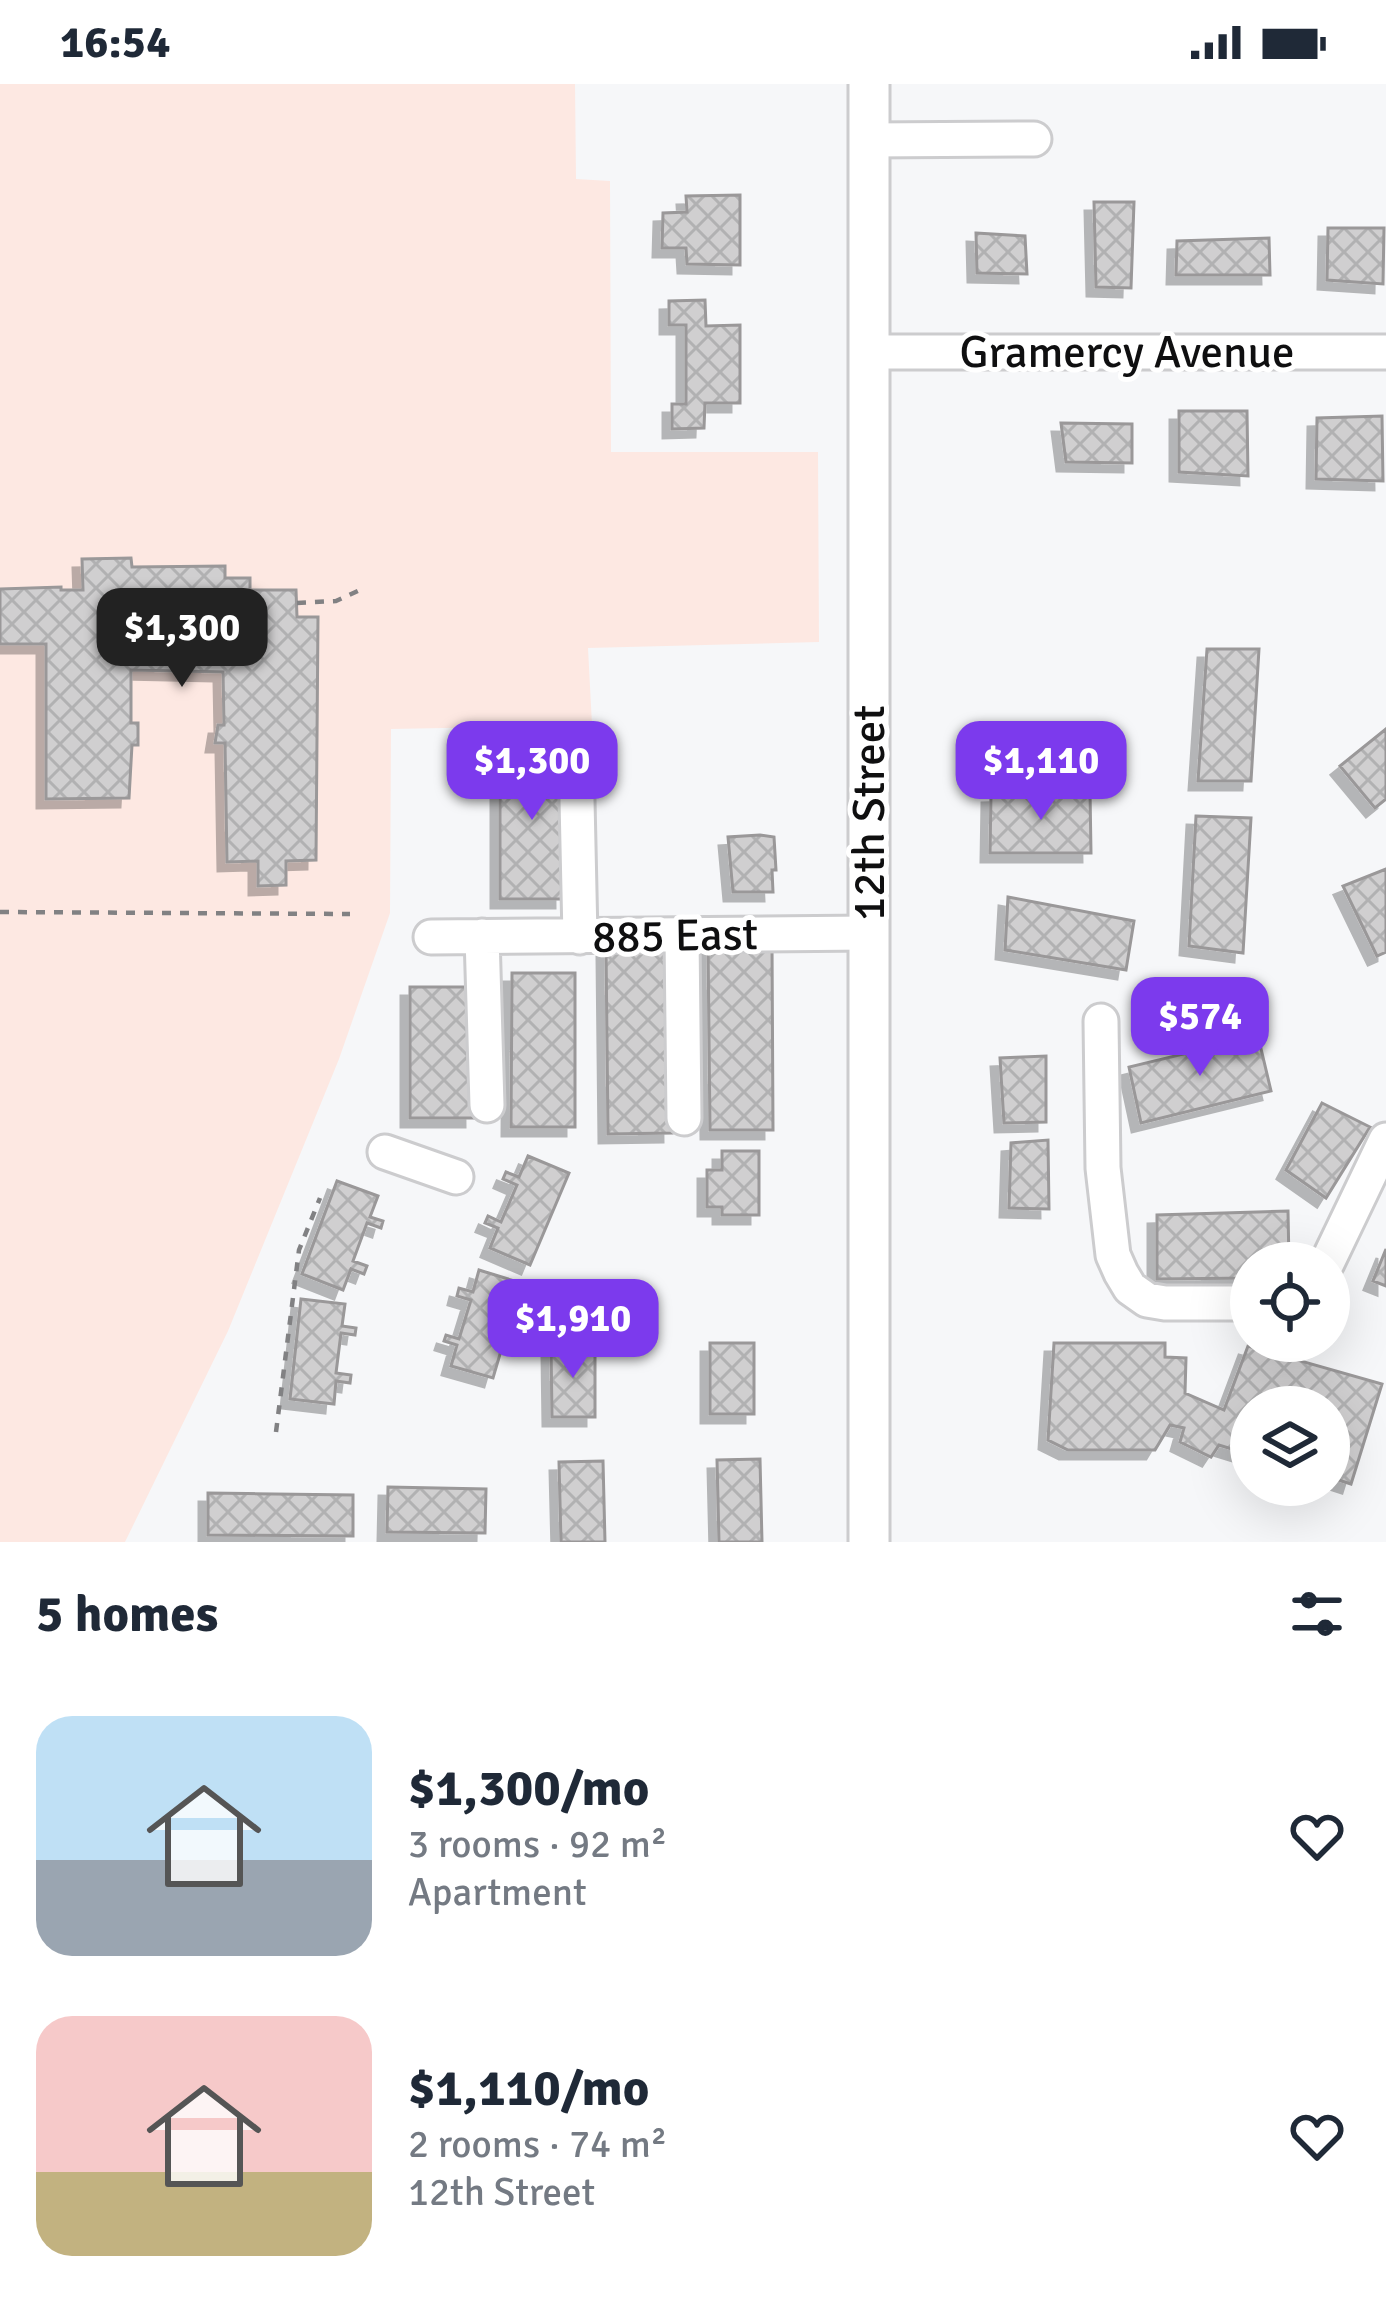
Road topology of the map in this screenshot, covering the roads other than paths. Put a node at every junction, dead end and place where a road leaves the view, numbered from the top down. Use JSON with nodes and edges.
{"nodes":[{"id":1,"x":868,"y":84,"type":"edge"},
{"id":2,"x":1034,"y":139,"type":"dead end"},
{"id":3,"x":868,"y":140,"type":"junction"},
{"id":4,"x":869,"y":352,"type":"junction"},
{"id":5,"x":1386,"y":352,"type":"edge"},
{"id":6,"x":576,"y":754,"type":"dead end"},
{"id":7,"x":869,"y":933,"type":"junction"},
{"id":8,"x":682,"y":935,"type":"junction"},
{"id":9,"x":482,"y":936,"type":"junction"},
{"id":10,"x":431,"y":937,"type":"dead end"},
{"id":11,"x":580,"y":937,"type":"junction"},
{"id":12,"x":1101,"y":1021,"type":"dead end"},
{"id":13,"x":487,"y":1105,"type":"dead end"},
{"id":14,"x":684,"y":1118,"type":"dead end"},
{"id":15,"x":1386,"y":1140,"type":"edge"},
{"id":16,"x":385,"y":1152,"type":"dead end"},
{"id":17,"x":456,"y":1177,"type":"dead end"},
{"id":18,"x":1338,"y":1242,"type":"edge"},
{"id":19,"x":1230,"y":1303,"type":"edge"},
{"id":20,"x":869,"y":1542,"type":"edge"}],
"edges":[{"from":1,"to":3,"type":"main road","name":"12th Street"},
{"from":2,"to":3,"type":"street"},
{"from":3,"to":4,"type":"main road","name":"12th Street"},
{"from":4,"to":5,"type":"street","name":"Gramercy Avenue"},
{"from":4,"to":7,"type":"main road","name":"12th Street"},
{"from":6,"to":11,"type":"street"},
{"from":7,"to":8,"type":"street","name":"885 East"},
{"from":7,"to":20,"type":"main road","name":"12th Street"},
{"from":8,"to":11,"type":"street","name":"885 East"},
{"from":8,"to":14,"type":"street"},
{"from":9,"to":10,"type":"street","name":"885 East"},
{"from":9,"to":11,"type":"street","name":"885 East"},
{"from":9,"to":13,"type":"street"},
{"from":12,"to":19,"type":"street"},
{"from":15,"to":18,"type":"street"},
{"from":16,"to":17,"type":"street"}]}
